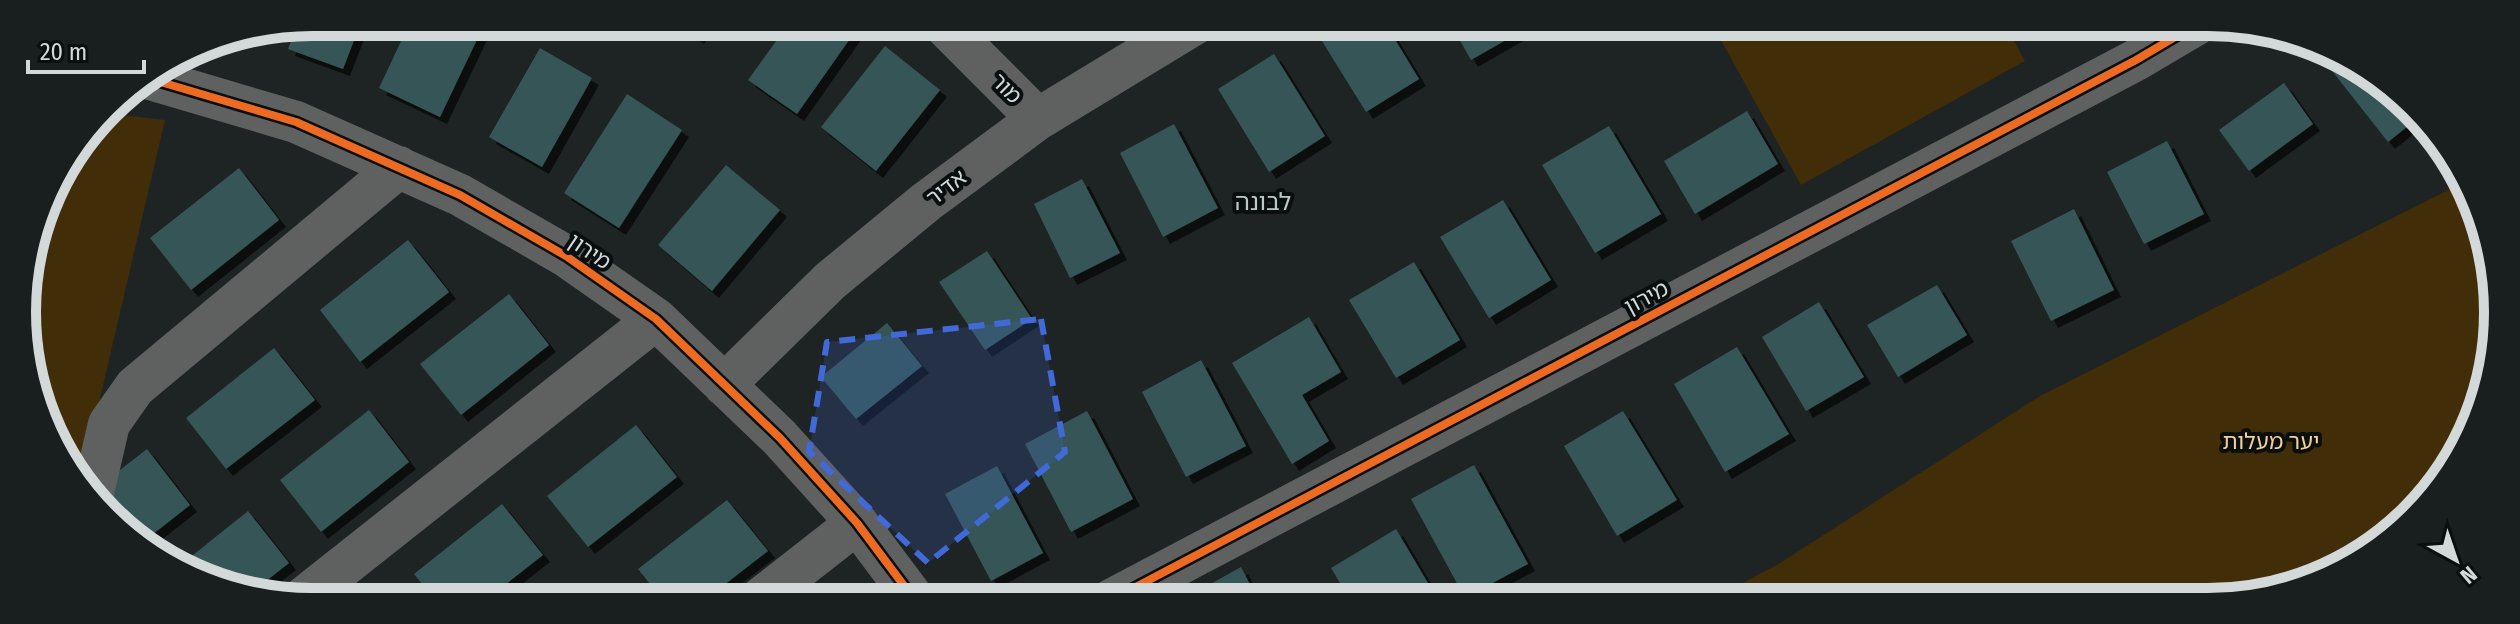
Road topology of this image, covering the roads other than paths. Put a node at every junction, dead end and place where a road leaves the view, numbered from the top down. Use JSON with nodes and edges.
{"nodes":[{"id":1,"x":955,"y":36,"type":"edge"},
{"id":2,"x":1175,"y":36,"type":"edge"},
{"id":3,"x":2177,"y":36,"type":"edge"},
{"id":4,"x":161,"y":82,"type":"edge"},
{"id":5,"x":1038,"y":119,"type":"junction"},
{"id":6,"x":399,"y":167,"type":"junction"},
{"id":7,"x":656,"y":319,"type":"junction"},
{"id":8,"x":724,"y":385,"type":"junction"},
{"id":9,"x":95,"y":482,"type":"edge"},
{"id":10,"x":857,"y":523,"type":"junction"},
{"id":11,"x":316,"y":588,"type":"edge"},
{"id":12,"x":774,"y":588,"type":"edge"},
{"id":13,"x":906,"y":588,"type":"edge"},
{"id":14,"x":1134,"y":588,"type":"edge"}],
"edges":[{"from":1,"to":5,"type":"street","name":"מור"},
{"from":2,"to":5,"type":"street","name":"אדיר"},
{"from":3,"to":14,"type":"street","name":"מירון"},
{"from":4,"to":6,"type":"street","name":"מירון"},
{"from":5,"to":8,"type":"street","name":"אדיר"},
{"from":6,"to":7,"type":"street","name":"מירון"},
{"from":6,"to":9,"type":"street"},
{"from":7,"to":8,"type":"street","name":"מירון"},
{"from":7,"to":11,"type":"street"},
{"from":8,"to":10,"type":"street","name":"מירון"},
{"from":10,"to":12,"type":"street"},
{"from":10,"to":13,"type":"street","name":"מירון"}]}
